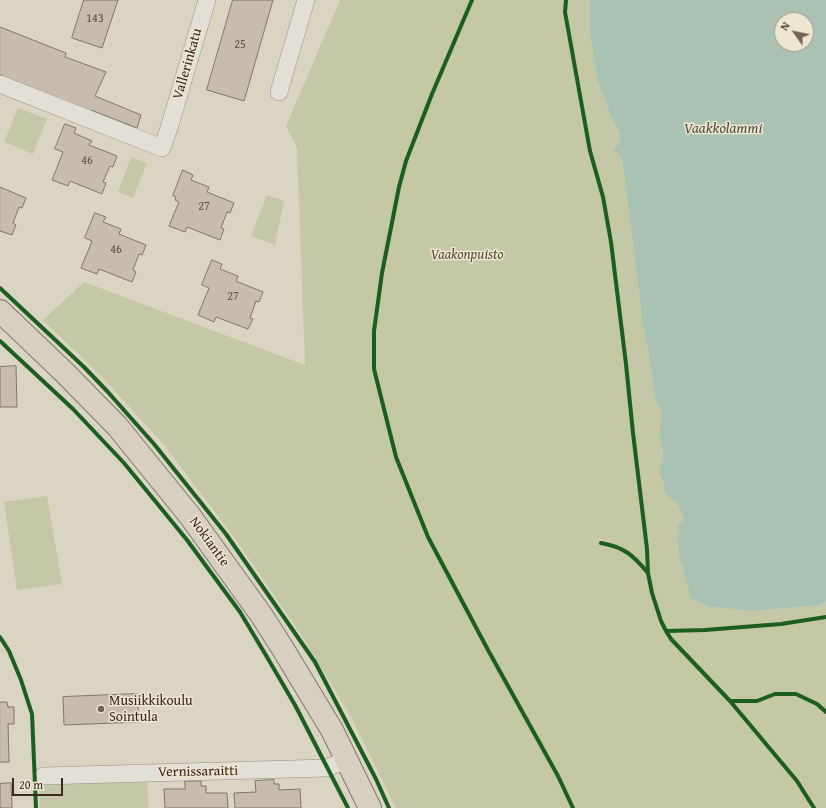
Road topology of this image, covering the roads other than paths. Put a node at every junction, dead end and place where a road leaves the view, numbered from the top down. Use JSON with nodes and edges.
{"nodes":[{"id":1,"x":207,"y":0,"type":"edge"},
{"id":2,"x":306,"y":0,"type":"edge"},
{"id":3,"x":0,"y":84,"type":"edge"},
{"id":4,"x":279,"y":92,"type":"dead end"},
{"id":5,"x":0,"y":311,"type":"edge"},
{"id":6,"x":346,"y":760,"type":"junction"},
{"id":7,"x":43,"y":776,"type":"dead end"},
{"id":8,"x":370,"y":808,"type":"edge"}],
"edges":[{"from":1,"to":3,"type":"street","name":"Vallerinkatu"},
{"from":2,"to":4,"type":"street"},
{"from":5,"to":6,"type":"main road","name":"Nokiantie"},
{"from":6,"to":7,"type":"street","name":"Vernissaraitti"},
{"from":6,"to":8,"type":"main road","name":"Nokiantie"}]}
